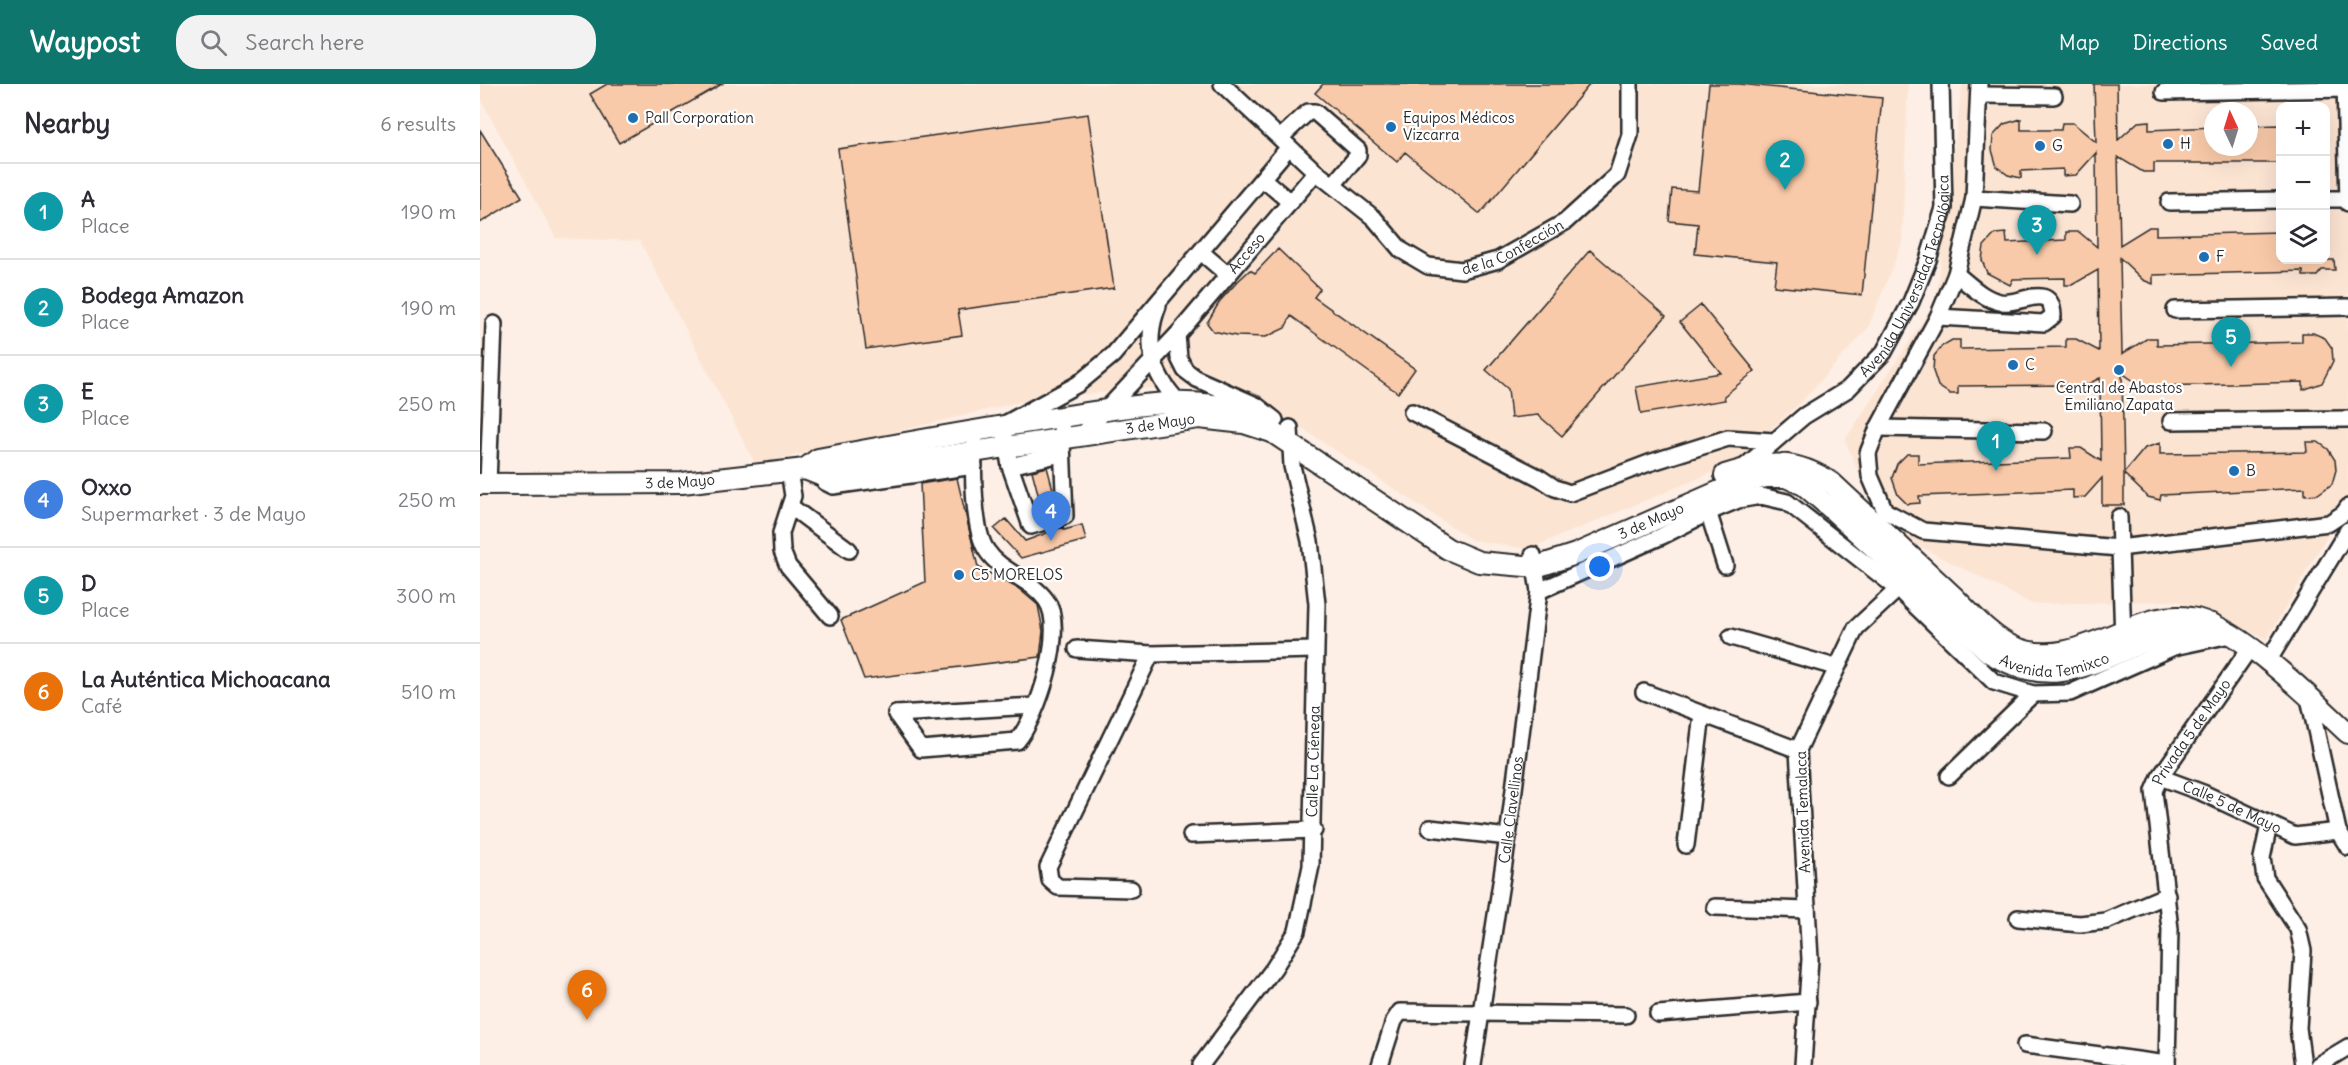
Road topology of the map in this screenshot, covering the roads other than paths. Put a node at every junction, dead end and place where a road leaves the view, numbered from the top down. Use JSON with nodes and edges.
{"nodes":[{"id":1,"x":1222,"y":84,"type":"edge"},
{"id":2,"x":1630,"y":84,"type":"edge"},
{"id":3,"x":1941,"y":84,"type":"edge"},
{"id":4,"x":2346,"y":88,"type":"edge"},
{"id":5,"x":1979,"y":89,"type":"edge"},
{"id":6,"x":2164,"y":92,"type":"dead end"},
{"id":7,"x":2054,"y":96,"type":"dead end"},
{"id":8,"x":1285,"y":142,"type":"junction"},
{"id":9,"x":1317,"y":172,"type":"junction"},
{"id":10,"x":1263,"y":179,"type":"junction"},
{"id":11,"x":1333,"y":185,"type":"junction"},
{"id":12,"x":1974,"y":198,"type":"junction"},
{"id":13,"x":2330,"y":199,"type":"edge"},
{"id":14,"x":2276,"y":200,"type":"edge"},
{"id":15,"x":2348,"y":201,"type":"edge"},
{"id":16,"x":1290,"y":202,"type":"junction"},
{"id":17,"x":2169,"y":202,"type":"dead end"},
{"id":18,"x":2070,"y":204,"type":"dead end"},
{"id":19,"x":1201,"y":252,"type":"junction"},
{"id":20,"x":1956,"y":274,"type":"junction"},
{"id":21,"x":1228,"y":275,"type":"junction"},
{"id":22,"x":1161,"y":298,"type":"junction"},
{"id":23,"x":2348,"y":307,"type":"edge"},
{"id":24,"x":2175,"y":310,"type":"dead end"},
{"id":25,"x":1938,"y":317,"type":"junction"},
{"id":26,"x":494,"y":324,"type":"dead end"},
{"id":27,"x":1177,"y":335,"type":"junction"},
{"id":28,"x":1153,"y":360,"type":"junction"},
{"id":29,"x":1177,"y":401,"type":"junction"},
{"id":30,"x":1104,"y":411,"type":"junction"},
{"id":31,"x":1412,"y":412,"type":"dead end"},
{"id":32,"x":1060,"y":417,"type":"junction"},
{"id":33,"x":1195,"y":418,"type":"junction"},
{"id":34,"x":2348,"y":419,"type":"edge"},
{"id":35,"x":2171,"y":421,"type":"dead end"},
{"id":36,"x":1003,"y":426,"type":"junction"},
{"id":37,"x":1878,"y":428,"type":"junction"},
{"id":38,"x":977,"y":430,"type":"junction"},
{"id":39,"x":1284,"y":431,"type":"junction"},
{"id":40,"x":2044,"y":431,"type":"dead end"},
{"id":41,"x":1083,"y":434,"type":"junction"},
{"id":42,"x":1774,"y":441,"type":"junction"},
{"id":43,"x":1060,"y":446,"type":"junction"},
{"id":44,"x":1006,"y":447,"type":"junction"},
{"id":45,"x":974,"y":459,"type":"junction"},
{"id":46,"x":1010,"y":466,"type":"junction"},
{"id":47,"x":808,"y":468,"type":"junction"},
{"id":48,"x":1786,"y":477,"type":"joint"},
{"id":49,"x":484,"y":484,"type":"edge"},
{"id":50,"x":1738,"y":485,"type":"junction"},
{"id":51,"x":1706,"y":505,"type":"junction"},
{"id":52,"x":790,"y":506,"type":"junction"},
{"id":53,"x":2348,"y":507,"type":"edge"},
{"id":54,"x":2118,"y":517,"type":"dead end"},
{"id":55,"x":2348,"y":530,"type":"edge"},
{"id":56,"x":2119,"y":548,"type":"junction"},
{"id":57,"x":849,"y":550,"type":"dead end"},
{"id":58,"x":1534,"y":561,"type":"junction"},
{"id":59,"x":1725,"y":565,"type":"dead end"},
{"id":60,"x":1899,"y":589,"type":"junction"},
{"id":61,"x":1539,"y":591,"type":"junction"},
{"id":62,"x":830,"y":616,"type":"dead end"},
{"id":63,"x":2230,"y":635,"type":"junction"},
{"id":64,"x":1731,"y":637,"type":"dead end"},
{"id":65,"x":2123,"y":641,"type":"junction"},
{"id":66,"x":2250,"y":648,"type":"junction"},
{"id":67,"x":1077,"y":649,"type":"dead end"},
{"id":68,"x":1315,"y":650,"type":"junction"},
{"id":69,"x":1151,"y":654,"type":"junction"},
{"id":70,"x":2267,"y":663,"type":"junction"},
{"id":71,"x":1835,"y":667,"type":"junction"},
{"id":72,"x":1644,"y":692,"type":"dead end"},
{"id":73,"x":2032,"y":694,"type":"junction"},
{"id":74,"x":2309,"y":698,"type":"junction"},
{"id":75,"x":1035,"y":706,"type":"junction"},
{"id":76,"x":1702,"y":714,"type":"junction"},
{"id":77,"x":2348,"y":733,"type":"edge"},
{"id":78,"x":1798,"y":750,"type":"junction"},
{"id":79,"x":1949,"y":776,"type":"dead end"},
{"id":80,"x":2160,"y":777,"type":"junction"},
{"id":81,"x":2269,"y":825,"type":"junction"},
{"id":82,"x":1430,"y":828,"type":"dead end"},
{"id":83,"x":1314,"y":830,"type":"junction"},
{"id":84,"x":2338,"y":831,"type":"junction"},
{"id":85,"x":1191,"y":835,"type":"dead end"},
{"id":86,"x":1508,"y":837,"type":"junction"},
{"id":87,"x":1686,"y":845,"type":"dead end"},
{"id":88,"x":2348,"y":847,"type":"edge"},
{"id":89,"x":1131,"y":889,"type":"dead end"},
{"id":90,"x":2167,"y":895,"type":"junction"},
{"id":91,"x":1715,"y":907,"type":"dead end"},
{"id":92,"x":1807,"y":910,"type":"junction"},
{"id":93,"x":2018,"y":918,"type":"dead end"},
{"id":94,"x":1808,"y":1002,"type":"junction"},
{"id":95,"x":1479,"y":1012,"type":"junction"},
{"id":96,"x":1658,"y":1014,"type":"dead end"},
{"id":97,"x":1626,"y":1015,"type":"dead end"},
{"id":98,"x":2025,"y":1045,"type":"dead end"},
{"id":99,"x":2348,"y":1047,"type":"edge"},
{"id":100,"x":1201,"y":1065,"type":"edge"},
{"id":101,"x":1380,"y":1065,"type":"edge"},
{"id":102,"x":1473,"y":1065,"type":"edge"},
{"id":103,"x":1803,"y":1065,"type":"edge"},
{"id":104,"x":2167,"y":1065,"type":"edge"},
{"id":105,"x":2303,"y":1065,"type":"edge"},
{"id":106,"x":2318,"y":1065,"type":"edge"}],
"edges":[{"from":1,"to":8,"type":"street","name":"de la Confección"},
{"from":2,"to":11,"type":"street","name":"de la Confección"},
{"from":3,"to":42,"type":"street","name":"Avenida Universidad Tecnológica"},
{"from":4,"to":6,"type":"street"},
{"from":4,"to":15,"type":"street"},
{"from":5,"to":7,"type":"street"},
{"from":5,"to":12,"type":"street"},
{"from":8,"to":9,"type":"street","name":"de la Confección"},
{"from":8,"to":10,"type":"street"},
{"from":8,"to":11,"type":"street"},
{"from":9,"to":11,"type":"street","name":"de la Confección"},
{"from":9,"to":16,"type":"street","name":"Acceso"},
{"from":10,"to":16,"type":"street"},
{"from":10,"to":19,"type":"street"},
{"from":12,"to":18,"type":"street"},
{"from":12,"to":20,"type":"street"},
{"from":13,"to":15,"type":"street"},
{"from":14,"to":17,"type":"street"},
{"from":16,"to":21,"type":"street","name":"Acceso"},
{"from":19,"to":21,"type":"street"},
{"from":19,"to":22,"type":"street"},
{"from":20,"to":25,"type":"street"},
{"from":20,"to":25,"type":"street"},
{"from":21,"to":27,"type":"street","name":"Acceso"},
{"from":22,"to":28,"type":"street"},
{"from":22,"to":36,"type":"street"},
{"from":23,"to":24,"type":"street"},
{"from":25,"to":37,"type":"street"},
{"from":26,"to":49,"type":"street"},
{"from":27,"to":28,"type":"street","name":"Acceso"},
{"from":27,"to":39,"type":"street"},
{"from":28,"to":29,"type":"street"},
{"from":28,"to":30,"type":"street","name":"Acceso"},
{"from":29,"to":30,"type":"main road"},
{"from":29,"to":33,"type":"street"},
{"from":29,"to":39,"type":"main road"},
{"from":30,"to":32,"type":"main road"},
{"from":30,"to":41,"type":"street","name":"Acceso"},
{"from":31,"to":42,"type":"street"},
{"from":32,"to":36,"type":"main road"},
{"from":32,"to":43,"type":"street"},
{"from":33,"to":39,"type":"main road","name":"3 de Mayo"},
{"from":33,"to":41,"type":"main road","name":"3 de Mayo"},
{"from":34,"to":35,"type":"street"},
{"from":36,"to":38,"type":"main road"},
{"from":36,"to":44,"type":"street"},
{"from":37,"to":40,"type":"street"},
{"from":37,"to":56,"type":"street"},
{"from":38,"to":45,"type":"street"},
{"from":38,"to":47,"type":"main road"},
{"from":39,"to":58,"type":"main road","name":"3 de Mayo"},
{"from":39,"to":68,"type":"street","name":"Calle La Ciénega"},
{"from":41,"to":43,"type":"main road","name":"3 de Mayo"},
{"from":42,"to":50,"type":"street","name":"Avenida Universidad Tecnológica"},
{"from":43,"to":44,"type":"main road","name":"3 de Mayo"},
{"from":43,"to":46,"type":"street"},
{"from":43,"to":46,"type":"street"},
{"from":44,"to":45,"type":"main road","name":"3 de Mayo"},
{"from":44,"to":46,"type":"street"},
{"from":45,"to":47,"type":"main road","name":"3 de Mayo"},
{"from":45,"to":75,"type":"street"},
{"from":47,"to":49,"type":"main road","name":"3 de Mayo"},
{"from":47,"to":52,"type":"street"},
{"from":48,"to":50,"type":"main road","name":"3 de Mayo"},
{"from":48,"to":65,"type":"main road","name":"Avenida Temixco"},
{"from":50,"to":51,"type":"main road","name":"3 de Mayo"},
{"from":50,"to":58,"type":"main road"},
{"from":50,"to":60,"type":"street"},
{"from":50,"to":65,"type":"main road"},
{"from":51,"to":58,"type":"main road","name":"3 de Mayo"},
{"from":51,"to":59,"type":"street"},
{"from":51,"to":61,"type":"street"},
{"from":52,"to":57,"type":"street"},
{"from":52,"to":62,"type":"street"},
{"from":53,"to":56,"type":"street"},
{"from":54,"to":56,"type":"street"},
{"from":55,"to":70,"type":"street"},
{"from":56,"to":65,"type":"street"},
{"from":58,"to":61,"type":"street","name":"Calle Clavellinos"},
{"from":60,"to":71,"type":"street","name":"Avenida Temalaca"},
{"from":60,"to":73,"type":"street"},
{"from":61,"to":86,"type":"street","name":"Calle Clavellinos"},
{"from":63,"to":65,"type":"main road","name":"Avenida Temixco"},
{"from":63,"to":66,"type":"main road","name":"Avenida Temixco"},
{"from":63,"to":73,"type":"street"},
{"from":64,"to":71,"type":"street"},
{"from":66,"to":70,"type":"main road","name":"Avenida Temixco"},
{"from":66,"to":80,"type":"street","name":"Privada 5 de Mayo"},
{"from":67,"to":69,"type":"street"},
{"from":68,"to":69,"type":"street"},
{"from":68,"to":83,"type":"street","name":"Calle La Ciénega"},
{"from":69,"to":89,"type":"street"},
{"from":70,"to":74,"type":"main road","name":"Avenida Temixco"},
{"from":71,"to":78,"type":"street","name":"Avenida Temalaca"},
{"from":72,"to":76,"type":"street"},
{"from":73,"to":79,"type":"street"},
{"from":74,"to":77,"type":"main road","name":"Avenida Temixco"},
{"from":74,"to":84,"type":"street"},
{"from":75,"to":75,"type":"street"},
{"from":76,"to":78,"type":"street"},
{"from":76,"to":87,"type":"street"},
{"from":78,"to":92,"type":"street","name":"Avenida Temalaca"},
{"from":80,"to":81,"type":"street","name":"Calle 5 de Mayo"},
{"from":80,"to":90,"type":"street","name":"Privada 5 de Mayo"},
{"from":81,"to":84,"type":"street","name":"Calle 5 de Mayo"},
{"from":81,"to":105,"type":"street"},
{"from":82,"to":86,"type":"street"},
{"from":83,"to":85,"type":"street"},
{"from":83,"to":100,"type":"street","name":"Calle La Ciénega"},
{"from":84,"to":88,"type":"street"},
{"from":86,"to":95,"type":"street","name":"Calle Clavellinos"},
{"from":90,"to":93,"type":"street"},
{"from":90,"to":104,"type":"street","name":"Privada 5 de Mayo"},
{"from":91,"to":92,"type":"street"},
{"from":92,"to":94,"type":"street","name":"Avenida Temalaca"},
{"from":94,"to":96,"type":"street"},
{"from":94,"to":103,"type":"street","name":"Avenida Temalaca"},
{"from":95,"to":97,"type":"street"},
{"from":95,"to":101,"type":"street"},
{"from":95,"to":102,"type":"street","name":"Calle Clavellinos"},
{"from":98,"to":104,"type":"street","name":"Privada 5 de Mayo"},
{"from":99,"to":106,"type":"street"}]}
